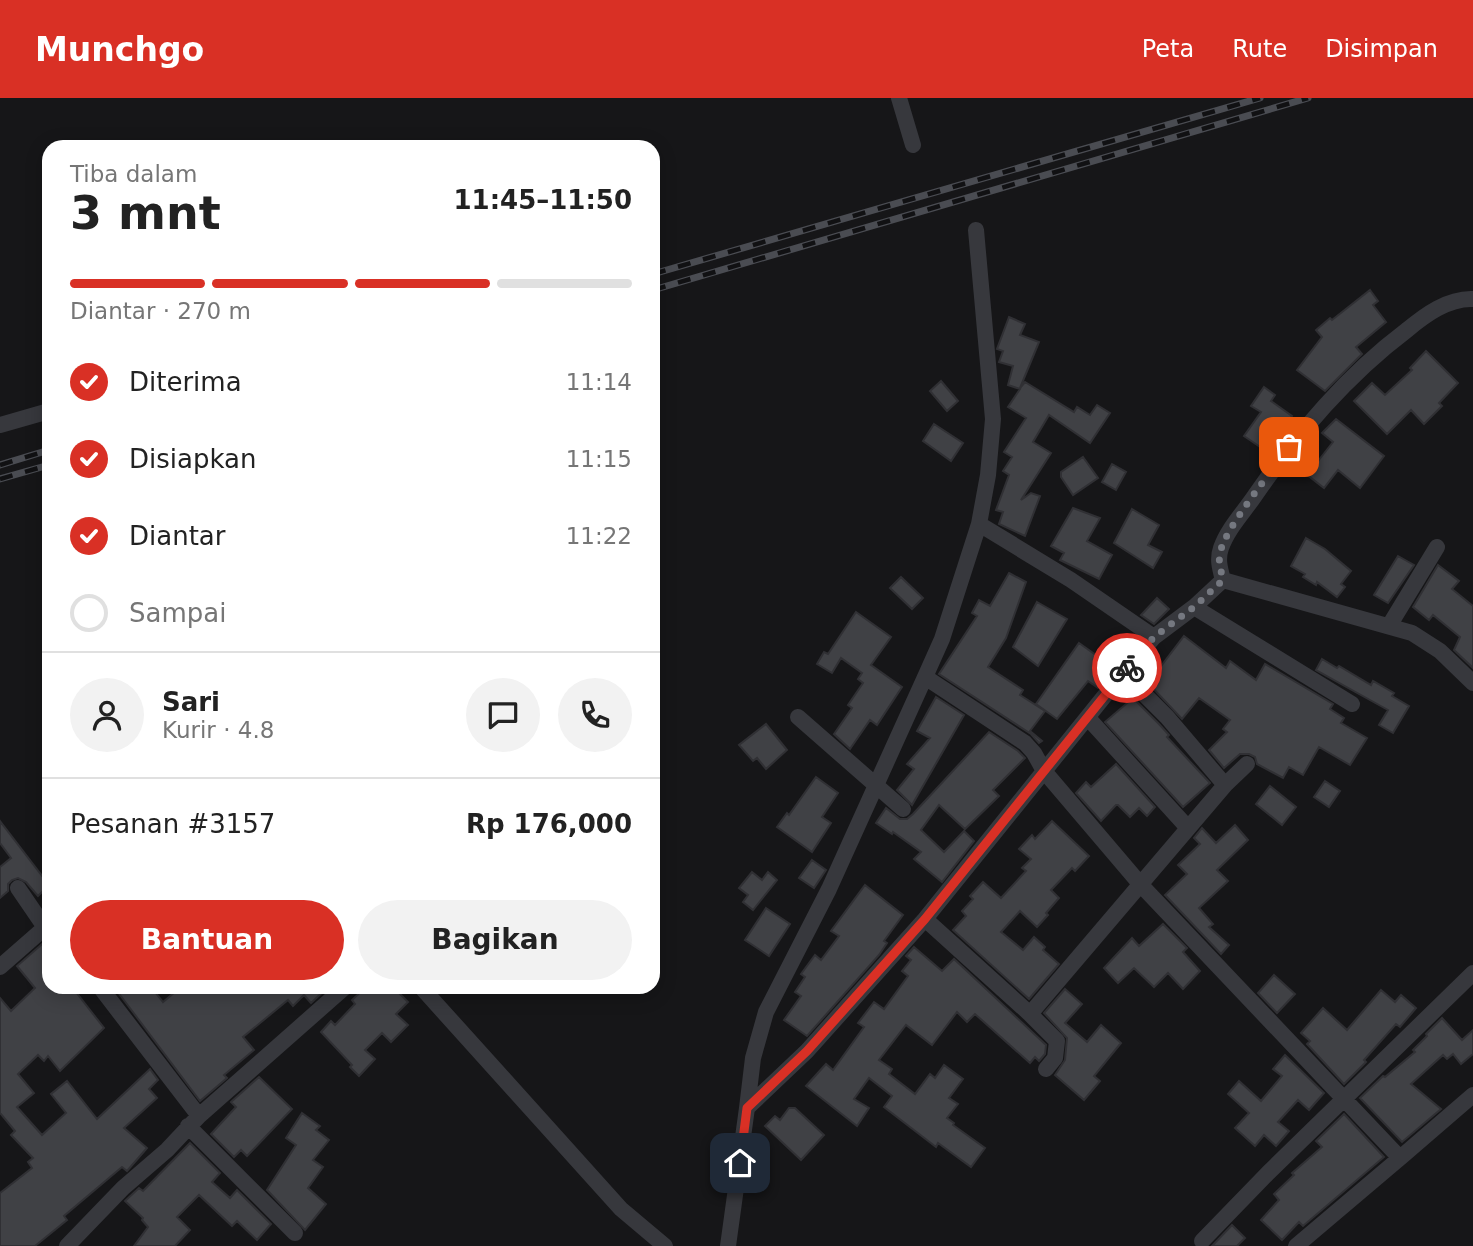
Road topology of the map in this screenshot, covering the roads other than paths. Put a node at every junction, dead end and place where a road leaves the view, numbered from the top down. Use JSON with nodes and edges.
{"nodes":[{"id":1,"x":899,"y":98,"type":"edge"},
{"id":2,"x":913,"y":145,"type":"dead end"},
{"id":3,"x":976,"y":230,"type":"dead end"},
{"id":4,"x":1473,"y":299,"type":"edge"},
{"id":5,"x":42,"y":413,"type":"edge"},
{"id":6,"x":0,"y":425,"type":"edge"},
{"id":7,"x":979,"y":524,"type":"junction"},
{"id":8,"x":1437,"y":547,"type":"dead end"},
{"id":9,"x":1223,"y":580,"type":"junction"},
{"id":10,"x":1194,"y":607,"type":"junction"},
{"id":11,"x":1389,"y":626,"type":"junction"},
{"id":12,"x":1154,"y":637,"type":"junction"},
{"id":13,"x":1123,"y":673,"type":"junction"},
{"id":14,"x":925,"y":677,"type":"junction"},
{"id":15,"x":1473,"y":683,"type":"edge"},
{"id":16,"x":1352,"y":704,"type":"dead end"},
{"id":17,"x":799,"y":717,"type":"dead end"},
{"id":18,"x":1088,"y":718,"type":"junction"},
{"id":19,"x":1247,"y":764,"type":"dead end"},
{"id":20,"x":1044,"y":771,"type":"junction"},
{"id":21,"x":1225,"y":785,"type":"junction"},
{"id":22,"x":876,"y":787,"type":"junction"},
{"id":23,"x":902,"y":809,"type":"dead end"},
{"id":24,"x":1188,"y":828,"type":"junction"},
{"id":25,"x":1141,"y":885,"type":"junction"},
{"id":26,"x":18,"y":888,"type":"dead end"},
{"id":27,"x":42,"y":919,"type":"edge"},
{"id":28,"x":925,"y":919,"type":"junction"},
{"id":29,"x":42,"y":929,"type":"edge"},
{"id":30,"x":0,"y":967,"type":"edge"},
{"id":31,"x":1473,"y":973,"type":"edge"},
{"id":32,"x":105,"y":994,"type":"edge"},
{"id":33,"x":337,"y":994,"type":"edge"},
{"id":34,"x":427,"y":994,"type":"edge"},
{"id":35,"x":1030,"y":1014,"type":"junction"},
{"id":36,"x":1046,"y":1069,"type":"dead end"},
{"id":37,"x":1473,"y":1096,"type":"edge"},
{"id":38,"x":1345,"y":1098,"type":"junction"},
{"id":39,"x":747,"y":1108,"type":"junction"},
{"id":40,"x":194,"y":1121,"type":"junction"},
{"id":41,"x":1400,"y":1158,"type":"junction"},
{"id":42,"x":295,"y":1233,"type":"dead end"},
{"id":43,"x":1202,"y":1241,"type":"dead end"},
{"id":44,"x":67,"y":1246,"type":"edge"},
{"id":45,"x":665,"y":1246,"type":"edge"},
{"id":46,"x":728,"y":1246,"type":"edge"},
{"id":47,"x":1296,"y":1246,"type":"edge"}],
"edges":[{"from":1,"to":2,"type":"street"},
{"from":3,"to":7,"type":"street"},
{"from":4,"to":9,"type":"street"},
{"from":5,"to":6,"type":"street"},
{"from":7,"to":12,"type":"street"},
{"from":7,"to":14,"type":"street"},
{"from":8,"to":11,"type":"street"},
{"from":9,"to":10,"type":"street"},
{"from":9,"to":11,"type":"street"},
{"from":10,"to":12,"type":"street"},
{"from":10,"to":16,"type":"street"},
{"from":11,"to":15,"type":"street"},
{"from":12,"to":13,"type":"street"},
{"from":13,"to":18,"type":"street"},
{"from":13,"to":21,"type":"street"},
{"from":14,"to":20,"type":"street"},
{"from":14,"to":22,"type":"street"},
{"from":17,"to":22,"type":"street"},
{"from":18,"to":20,"type":"street"},
{"from":18,"to":24,"type":"street"},
{"from":19,"to":21,"type":"street"},
{"from":20,"to":25,"type":"street"},
{"from":20,"to":28,"type":"street"},
{"from":21,"to":24,"type":"street"},
{"from":22,"to":23,"type":"street"},
{"from":22,"to":39,"type":"street"},
{"from":24,"to":25,"type":"street"},
{"from":25,"to":35,"type":"street"},
{"from":25,"to":38,"type":"street"},
{"from":26,"to":27,"type":"street"},
{"from":28,"to":35,"type":"street"},
{"from":28,"to":39,"type":"street"},
{"from":29,"to":30,"type":"street"},
{"from":31,"to":38,"type":"street"},
{"from":32,"to":40,"type":"street"},
{"from":33,"to":40,"type":"street"},
{"from":34,"to":45,"type":"street"},
{"from":35,"to":36,"type":"street"},
{"from":37,"to":41,"type":"street"},
{"from":38,"to":41,"type":"street"},
{"from":38,"to":43,"type":"street"},
{"from":39,"to":46,"type":"street"},
{"from":40,"to":42,"type":"street"},
{"from":40,"to":44,"type":"street"},
{"from":41,"to":47,"type":"street"}]}
